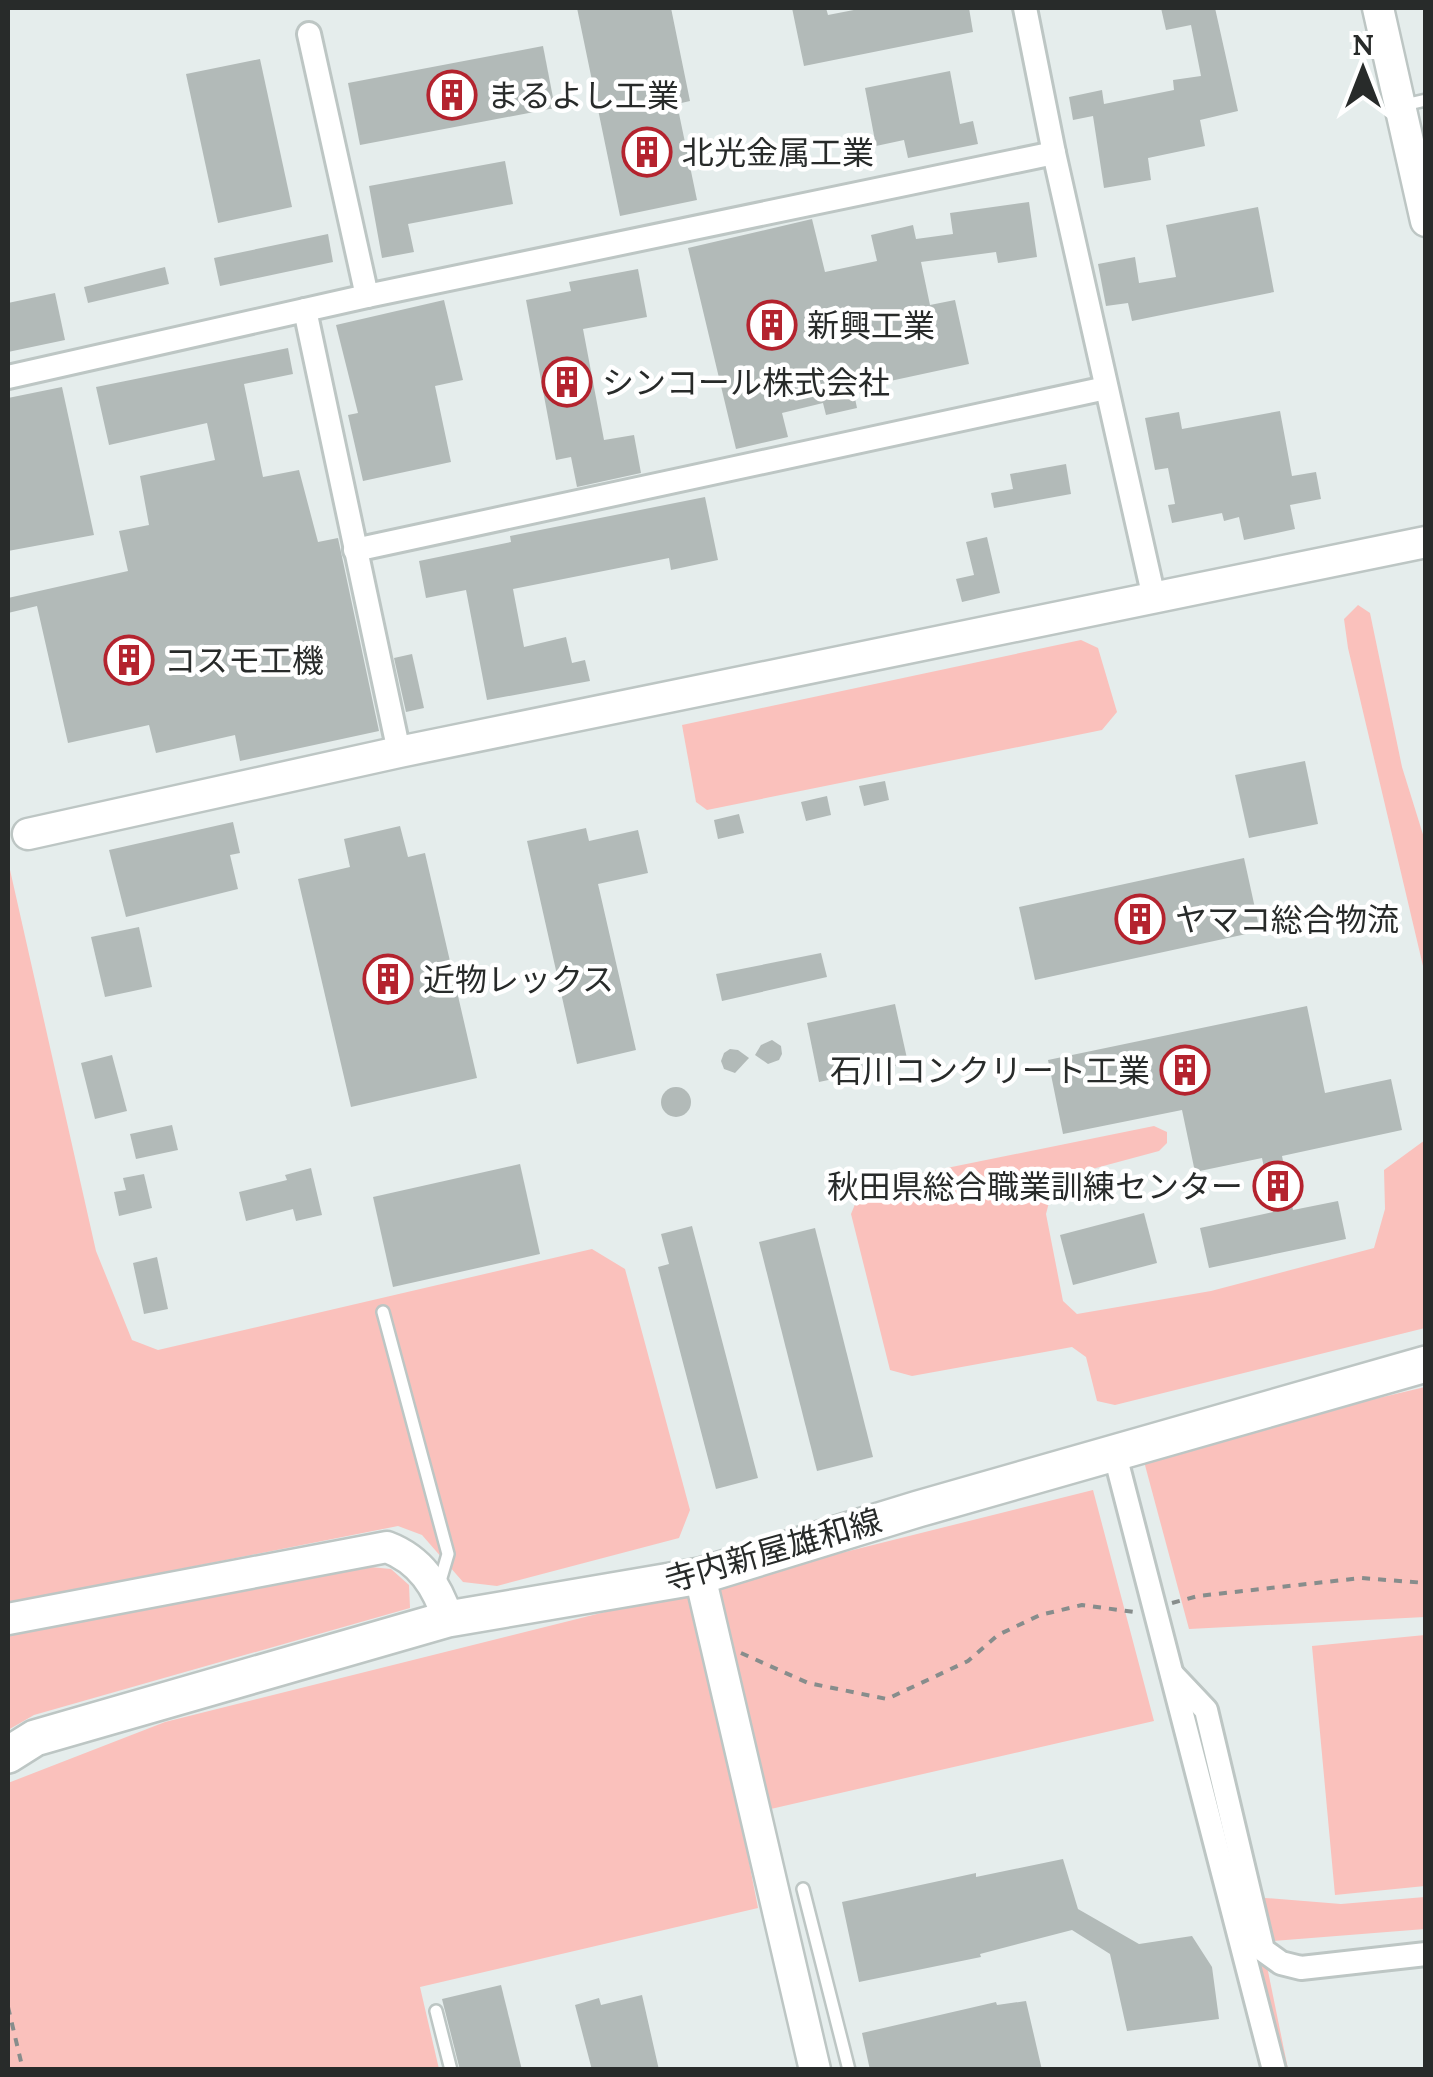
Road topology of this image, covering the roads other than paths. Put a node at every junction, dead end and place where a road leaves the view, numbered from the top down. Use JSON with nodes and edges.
{"nodes":[{"id":1,"x":1025,"y":8,"type":"edge"},
{"id":2,"x":1378,"y":8,"type":"edge"},
{"id":3,"x":309,"y":34,"type":"dead end"},
{"id":4,"x":1413,"y":103,"type":"edge"},
{"id":5,"x":1054,"y":153,"type":"junction"},
{"id":6,"x":1426,"y":221,"type":"edge"},
{"id":7,"x":367,"y":296,"type":"junction"},
{"id":8,"x":305,"y":310,"type":"junction"},
{"id":9,"x":8,"y":377,"type":"edge"},
{"id":10,"x":1106,"y":388,"type":"junction"},
{"id":11,"x":1426,"y":542,"type":"edge"},
{"id":12,"x":356,"y":550,"type":"junction"},
{"id":13,"x":1154,"y":598,"type":"junction"},
{"id":14,"x":399,"y":752,"type":"junction"},
{"id":15,"x":28,"y":834,"type":"dead end"},
{"id":16,"x":382,"y":1312,"type":"dead end"},
{"id":17,"x":1425,"y":1370,"type":"edge"},
{"id":18,"x":1116,"y":1455,"type":"junction"},
{"id":19,"x":700,"y":1576,"type":"junction"},
{"id":20,"x":443,"y":1604,"type":"junction"},
{"id":21,"x":8,"y":1618,"type":"edge"},
{"id":22,"x":1172,"y":1674,"type":"junction"},
{"id":23,"x":8,"y":1754,"type":"edge"},
{"id":24,"x":803,"y":1889,"type":"dead end"},
{"id":25,"x":1426,"y":1954,"type":"edge"},
{"id":26,"x":436,"y":2012,"type":"dead end"},
{"id":27,"x":451,"y":2070,"type":"edge"},
{"id":28,"x":815,"y":2070,"type":"edge"},
{"id":29,"x":849,"y":2070,"type":"edge"},
{"id":30,"x":1274,"y":2070,"type":"edge"}],
"edges":[{"from":1,"to":5,"type":"street"},
{"from":2,"to":4,"type":"street"},
{"from":3,"to":7,"type":"street"},
{"from":4,"to":6,"type":"street"},
{"from":5,"to":7,"type":"street"},
{"from":5,"to":10,"type":"street"},
{"from":7,"to":8,"type":"street"},
{"from":8,"to":9,"type":"street"},
{"from":8,"to":12,"type":"street"},
{"from":10,"to":12,"type":"street"},
{"from":10,"to":13,"type":"street"},
{"from":11,"to":13,"type":"street"},
{"from":12,"to":14,"type":"street"},
{"from":13,"to":14,"type":"street"},
{"from":14,"to":15,"type":"street"},
{"from":16,"to":20,"type":"lane"},
{"from":17,"to":18,"type":"main road","name":"寺内新屋雄和線"},
{"from":18,"to":19,"type":"main road","name":"寺内新屋雄和線"},
{"from":18,"to":22,"type":"street"},
{"from":19,"to":20,"type":"main road","name":"寺内新屋雄和線"},
{"from":19,"to":28,"type":"street"},
{"from":20,"to":21,"type":"street"},
{"from":20,"to":23,"type":"main road","name":"寺内新屋雄和線"},
{"from":22,"to":25,"type":"street"},
{"from":22,"to":30,"type":"street"},
{"from":24,"to":29,"type":"lane"},
{"from":26,"to":27,"type":"lane"}]}
